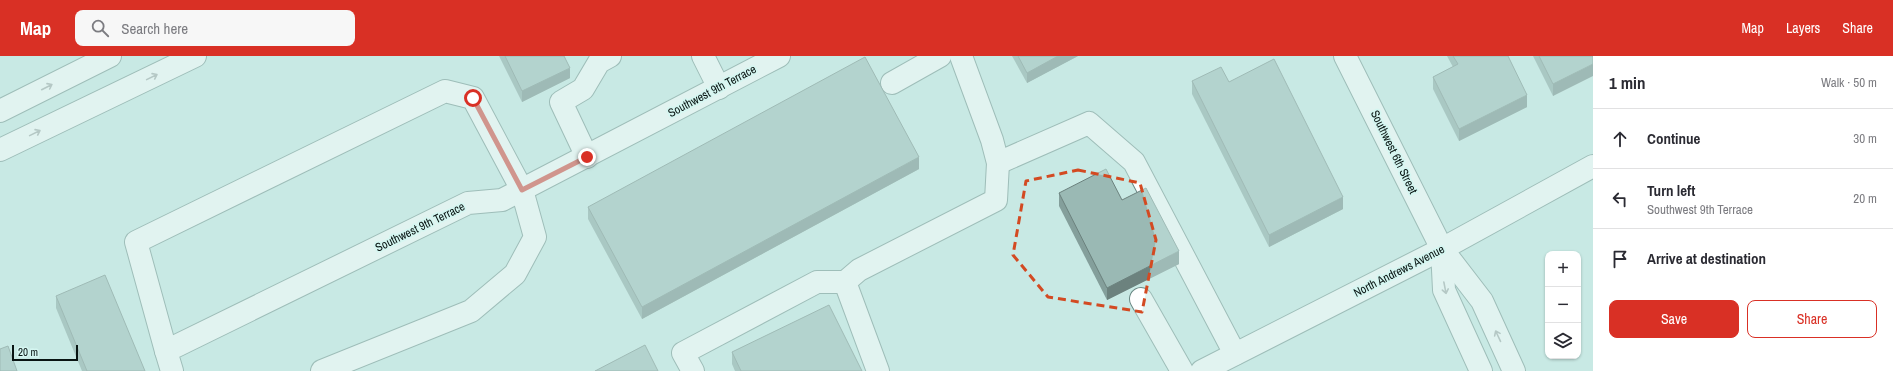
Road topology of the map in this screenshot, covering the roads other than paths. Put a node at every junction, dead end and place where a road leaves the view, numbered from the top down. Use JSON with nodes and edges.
{"nodes":[{"id":1,"x":110,"y":56,"type":"edge"},
{"id":2,"x":195,"y":56,"type":"edge"},
{"id":3,"x":610,"y":56,"type":"edge"},
{"id":4,"x":703,"y":56,"type":"edge"},
{"id":5,"x":779,"y":56,"type":"edge"},
{"id":6,"x":940,"y":56,"type":"edge"},
{"id":7,"x":962,"y":56,"type":"edge"},
{"id":8,"x":1345,"y":56,"type":"edge"},
{"id":9,"x":892,"y":83,"type":"dead end"},
{"id":10,"x":719,"y":88,"type":"junction"},
{"id":11,"x":0,"y":111,"type":"edge"},
{"id":12,"x":0,"y":150,"type":"edge"},
{"id":13,"x":587,"y":157,"type":"junction"},
{"id":14,"x":998,"y":163,"type":"junction"},
{"id":15,"x":1593,"y":166,"type":"edge"},
{"id":16,"x":522,"y":190,"type":"junction"},
{"id":17,"x":1442,"y":249,"type":"junction"},
{"id":18,"x":845,"y":282,"type":"junction"},
{"id":19,"x":1141,"y":299,"type":"dead end"},
{"id":20,"x":1235,"y":354,"type":"junction"},
{"id":21,"x":169,"y":361,"type":"edge"},
{"id":22,"x":322,"y":371,"type":"edge"},
{"id":23,"x":693,"y":371,"type":"edge"},
{"id":24,"x":878,"y":371,"type":"edge"},
{"id":25,"x":1182,"y":371,"type":"edge"},
{"id":26,"x":1202,"y":371,"type":"edge"},
{"id":27,"x":1481,"y":371,"type":"edge"},
{"id":28,"x":1514,"y":371,"type":"edge"}],
"edges":[{"from":11,"to":1,"type":"main road","one_way":true},
{"from":12,"to":2,"type":"main road","one_way":true},
{"from":3,"to":13,"type":"main road"},
{"from":4,"to":10,"type":"main road"},
{"from":5,"to":10,"type":"main road","name":"Southwest 9th Terrace"},
{"from":6,"to":9,"type":"main road"},
{"from":7,"to":14,"type":"main road"},
{"from":8,"to":17,"type":"main road","name":"Southwest 6th Street"},
{"from":10,"to":13,"type":"main road","name":"Southwest 9th Terrace"},
{"from":13,"to":16,"type":"main road","name":"Southwest 9th Terrace"},
{"from":14,"to":18,"type":"main road"},
{"from":14,"to":20,"type":"main road"},
{"from":15,"to":17,"type":"main road","name":"North Andrews Avenue"},
{"from":16,"to":21,"type":"main road","name":"Southwest 9th Terrace"},
{"from":16,"to":21,"type":"main road"},
{"from":16,"to":22,"type":"main road"},
{"from":17,"to":20,"type":"main road","name":"North Andrews Avenue"},
{"from":17,"to":27,"type":"main road","name":"Southwest 6th Street","one_way":true},
{"from":28,"to":17,"type":"main road","name":"Southwest 6th Street","one_way":true},
{"from":18,"to":23,"type":"main road"},
{"from":18,"to":24,"type":"main road"},
{"from":19,"to":25,"type":"main road"},
{"from":20,"to":26,"type":"main road","name":"North Andrews Avenue"}]}
